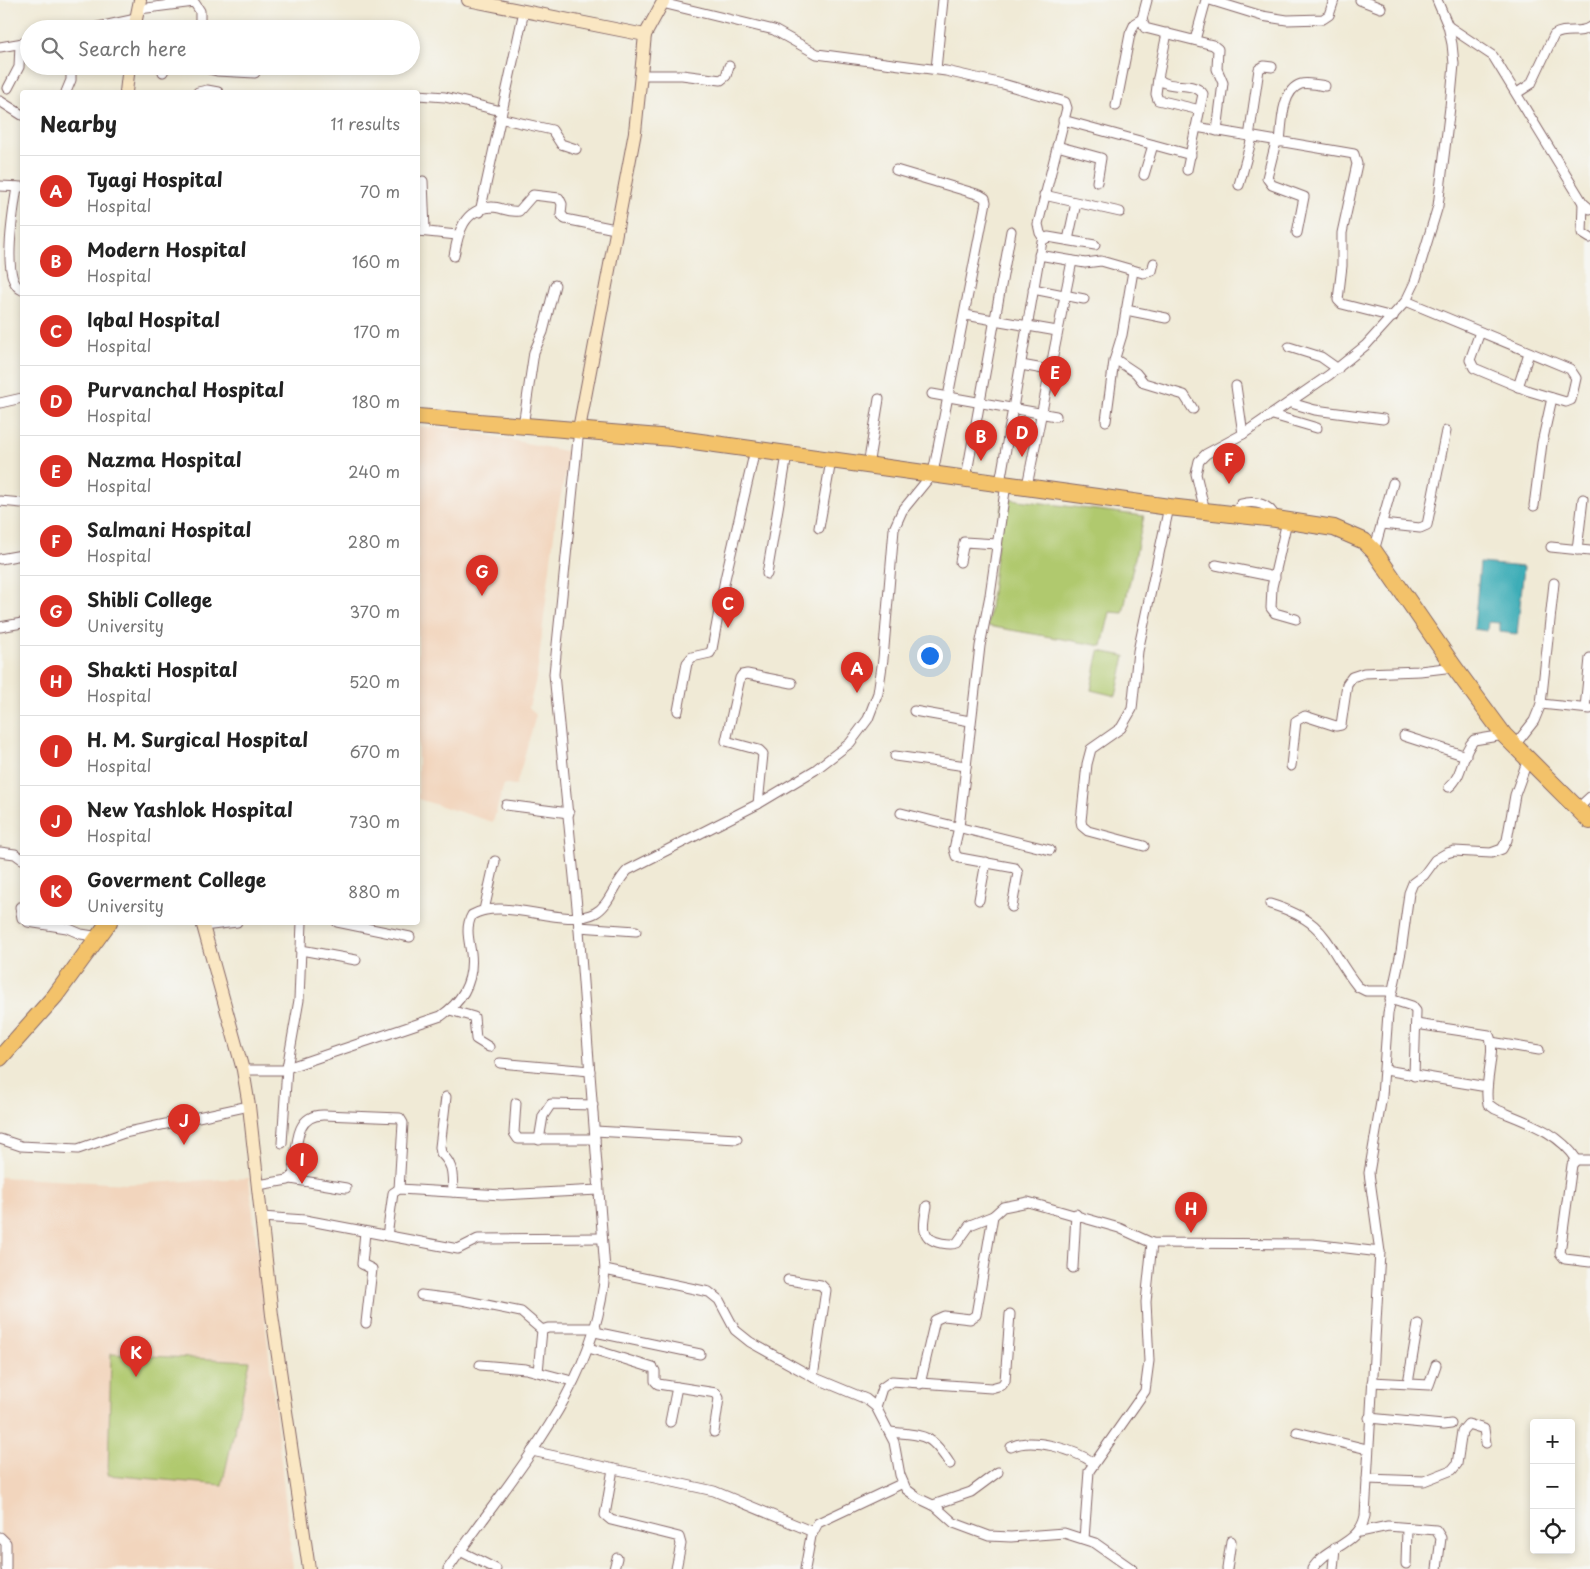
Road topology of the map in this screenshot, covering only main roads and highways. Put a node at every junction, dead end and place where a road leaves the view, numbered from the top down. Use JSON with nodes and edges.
{"nodes":[{"id":1,"x":420,"y":417,"type":"edge"},
{"id":2,"x":1590,"y":822,"type":"edge"},
{"id":3,"x":105,"y":930,"type":"edge"},
{"id":4,"x":70,"y":973,"type":"junction"},
{"id":5,"x":0,"y":1047,"type":"edge"},
{"id":6,"x":0,"y":1058,"type":"edge"}],
"edges":[{"from":1,"to":2,"type":"highway"},
{"from":3,"to":4,"type":"highway"},
{"from":4,"to":5,"type":"highway"},
{"from":4,"to":6,"type":"highway"}]}
